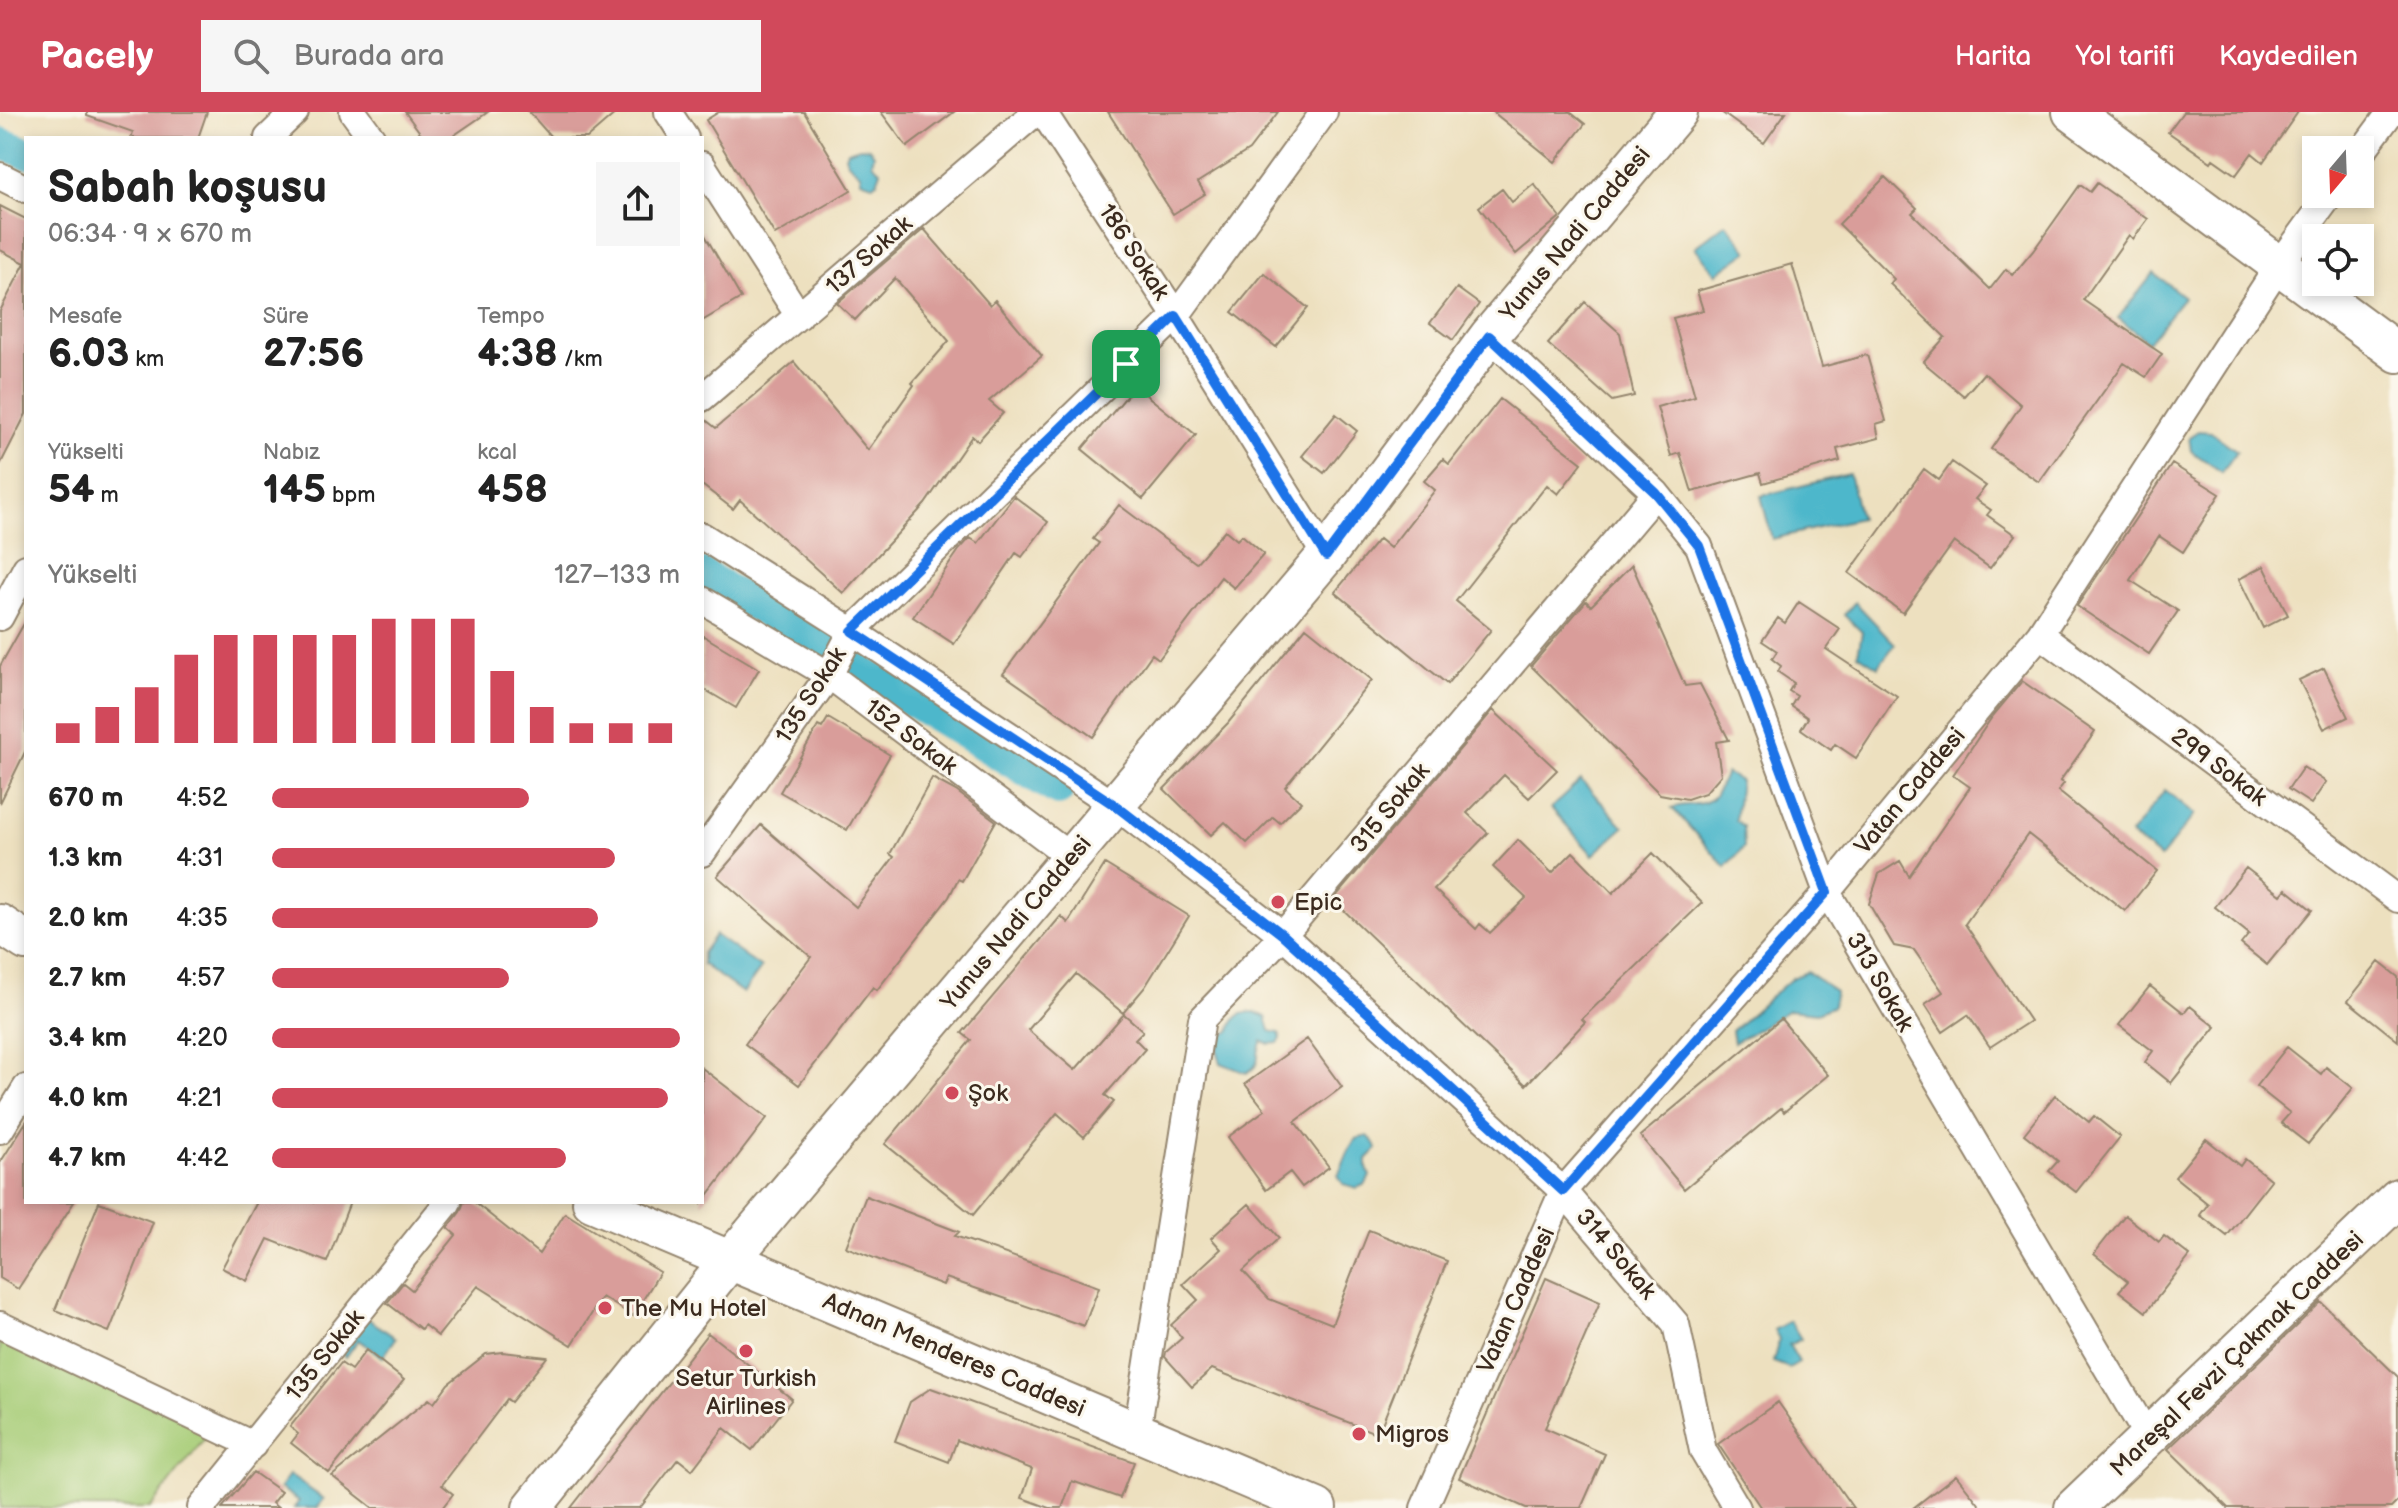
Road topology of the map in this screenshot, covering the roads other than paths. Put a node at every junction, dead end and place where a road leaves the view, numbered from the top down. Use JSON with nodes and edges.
{"nodes":[{"id":1,"x":295,"y":112,"type":"edge"},
{"id":2,"x":353,"y":112,"type":"edge"},
{"id":3,"x":668,"y":112,"type":"edge"},
{"id":4,"x":1036,"y":112,"type":"edge"},
{"id":5,"x":1043,"y":112,"type":"edge"},
{"id":6,"x":1324,"y":112,"type":"edge"},
{"id":7,"x":1678,"y":112,"type":"edge"},
{"id":8,"x":2072,"y":112,"type":"edge"},
{"id":9,"x":2391,"y":112,"type":"edge"},
{"id":10,"x":270,"y":136,"type":"edge"},
{"id":11,"x":371,"y":136,"type":"edge"},
{"id":12,"x":684,"y":136,"type":"edge"},
{"id":13,"x":2373,"y":136,"type":"edge"},
{"id":14,"x":704,"y":168,"type":"edge"},
{"id":15,"x":0,"y":176,"type":"edge"},
{"id":16,"x":24,"y":188,"type":"edge"},
{"id":17,"x":2321,"y":208,"type":"edge"},
{"id":18,"x":2279,"y":265,"type":"junction"},
{"id":19,"x":799,"y":316,"type":"junction"},
{"id":20,"x":1176,"y":316,"type":"junction"},
{"id":21,"x":1489,"y":336,"type":"junction"},
{"id":22,"x":2398,"y":353,"type":"edge"},
{"id":23,"x":704,"y":396,"type":"edge"},
{"id":24,"x":1656,"y":493,"type":"junction"},
{"id":25,"x":704,"y":538,"type":"edge"},
{"id":26,"x":1326,"y":556,"type":"junction"},
{"id":27,"x":24,"y":572,"type":"edge"},
{"id":28,"x":704,"y":601,"type":"edge"},
{"id":29,"x":0,"y":617,"type":"edge"},
{"id":30,"x":2040,"y":634,"type":"junction"},
{"id":31,"x":840,"y":655,"type":"junction"},
{"id":32,"x":1116,"y":806,"type":"junction"},
{"id":33,"x":704,"y":850,"type":"edge"},
{"id":34,"x":1072,"y":858,"type":"junction"},
{"id":35,"x":1827,"y":892,"type":"junction"},
{"id":36,"x":2398,"y":899,"type":"edge"},
{"id":37,"x":0,"y":924,"type":"edge"},
{"id":38,"x":1283,"y":935,"type":"junction"},
{"id":39,"x":24,"y":940,"type":"edge"},
{"id":40,"x":24,"y":1091,"type":"edge"},
{"id":41,"x":0,"y":1130,"type":"edge"},
{"id":42,"x":1563,"y":1191,"type":"junction"},
{"id":43,"x":2398,"y":1198,"type":"edge"},
{"id":44,"x":446,"y":1204,"type":"edge"},
{"id":45,"x":597,"y":1204,"type":"edge"},
{"id":46,"x":730,"y":1260,"type":"junction"},
{"id":47,"x":0,"y":1325,"type":"edge"},
{"id":48,"x":1137,"y":1432,"type":"junction"},
{"id":49,"x":2149,"y":1439,"type":"junction"},
{"id":50,"x":253,"y":1445,"type":"junction"},
{"id":51,"x":201,"y":1508,"type":"edge"},
{"id":52,"x":532,"y":1508,"type":"edge"},
{"id":53,"x":1317,"y":1508,"type":"edge"},
{"id":54,"x":1424,"y":1508,"type":"edge"},
{"id":55,"x":1737,"y":1508,"type":"edge"},
{"id":56,"x":2074,"y":1508,"type":"edge"}],
"edges":[{"from":1,"to":10,"type":"street"},
{"from":2,"to":11,"type":"street"},
{"from":3,"to":12,"type":"street"},
{"from":4,"to":19,"type":"street","name":"137 Sokak"},
{"from":5,"to":20,"type":"street","name":"186 Sokak"},
{"from":6,"to":20,"type":"street","name":"135 Sokak"},
{"from":7,"to":21,"type":"street","name":"Yunus Nadi Caddesi"},
{"from":8,"to":18,"type":"street"},
{"from":9,"to":13,"type":"street"},
{"from":14,"to":19,"type":"street"},
{"from":15,"to":16,"type":"street"},
{"from":17,"to":18,"type":"street","name":"Vatan Caddesi"},
{"from":18,"to":22,"type":"street"},
{"from":18,"to":30,"type":"street","name":"Vatan Caddesi"},
{"from":19,"to":23,"type":"street","name":"137 Sokak"},
{"from":20,"to":26,"type":"street","name":"186 Sokak"},
{"from":20,"to":31,"type":"street","name":"135 Sokak"},
{"from":21,"to":24,"type":"street","name":"313 Sokak"},
{"from":21,"to":26,"type":"street","name":"Yunus Nadi Caddesi"},
{"from":24,"to":35,"type":"street","name":"313 Sokak"},
{"from":24,"to":38,"type":"street","name":"315 Sokak"},
{"from":25,"to":31,"type":"street","name":"152 Sokak"},
{"from":26,"to":32,"type":"street","name":"Yunus Nadi Caddesi"},
{"from":27,"to":29,"type":"street"},
{"from":28,"to":31,"type":"street","name":"152 Sokak"},
{"from":30,"to":35,"type":"street","name":"Vatan Caddesi"},
{"from":30,"to":36,"type":"street","name":"299 Sokak"},
{"from":31,"to":32,"type":"street","name":"152 Sokak"},
{"from":31,"to":33,"type":"street","name":"135 Sokak"},
{"from":31,"to":34,"type":"street","name":"152 Sokak"},
{"from":32,"to":34,"type":"street","name":"Yunus Nadi Caddesi"},
{"from":32,"to":38,"type":"street","name":"314 Sokak"},
{"from":34,"to":46,"type":"street","name":"Yunus Nadi Caddesi"},
{"from":35,"to":42,"type":"street","name":"Vatan Caddesi"},
{"from":35,"to":49,"type":"street","name":"313 Sokak"},
{"from":37,"to":39,"type":"street"},
{"from":38,"to":42,"type":"street","name":"314 Sokak"},
{"from":38,"to":48,"type":"street","name":"315 Sokak"},
{"from":40,"to":41,"type":"street"},
{"from":42,"to":54,"type":"street","name":"Vatan Caddesi"},
{"from":42,"to":55,"type":"street","name":"314 Sokak"},
{"from":43,"to":49,"type":"street","name":"Mareşal Fevzi Çakmak Caddesi"},
{"from":44,"to":50,"type":"street","name":"135 Sokak"},
{"from":45,"to":46,"type":"street","name":"Adnan Menderes Caddesi"},
{"from":46,"to":48,"type":"street","name":"Adnan Menderes Caddesi"},
{"from":46,"to":52,"type":"street","name":"Yunus Nadi Caddesi"},
{"from":47,"to":50,"type":"street"},
{"from":48,"to":53,"type":"street","name":"Adnan Menderes Caddesi"},
{"from":49,"to":56,"type":"street","name":"Mareşal Fevzi Çakmak Caddesi"},
{"from":50,"to":51,"type":"street","name":"135 Sokak"}]}
